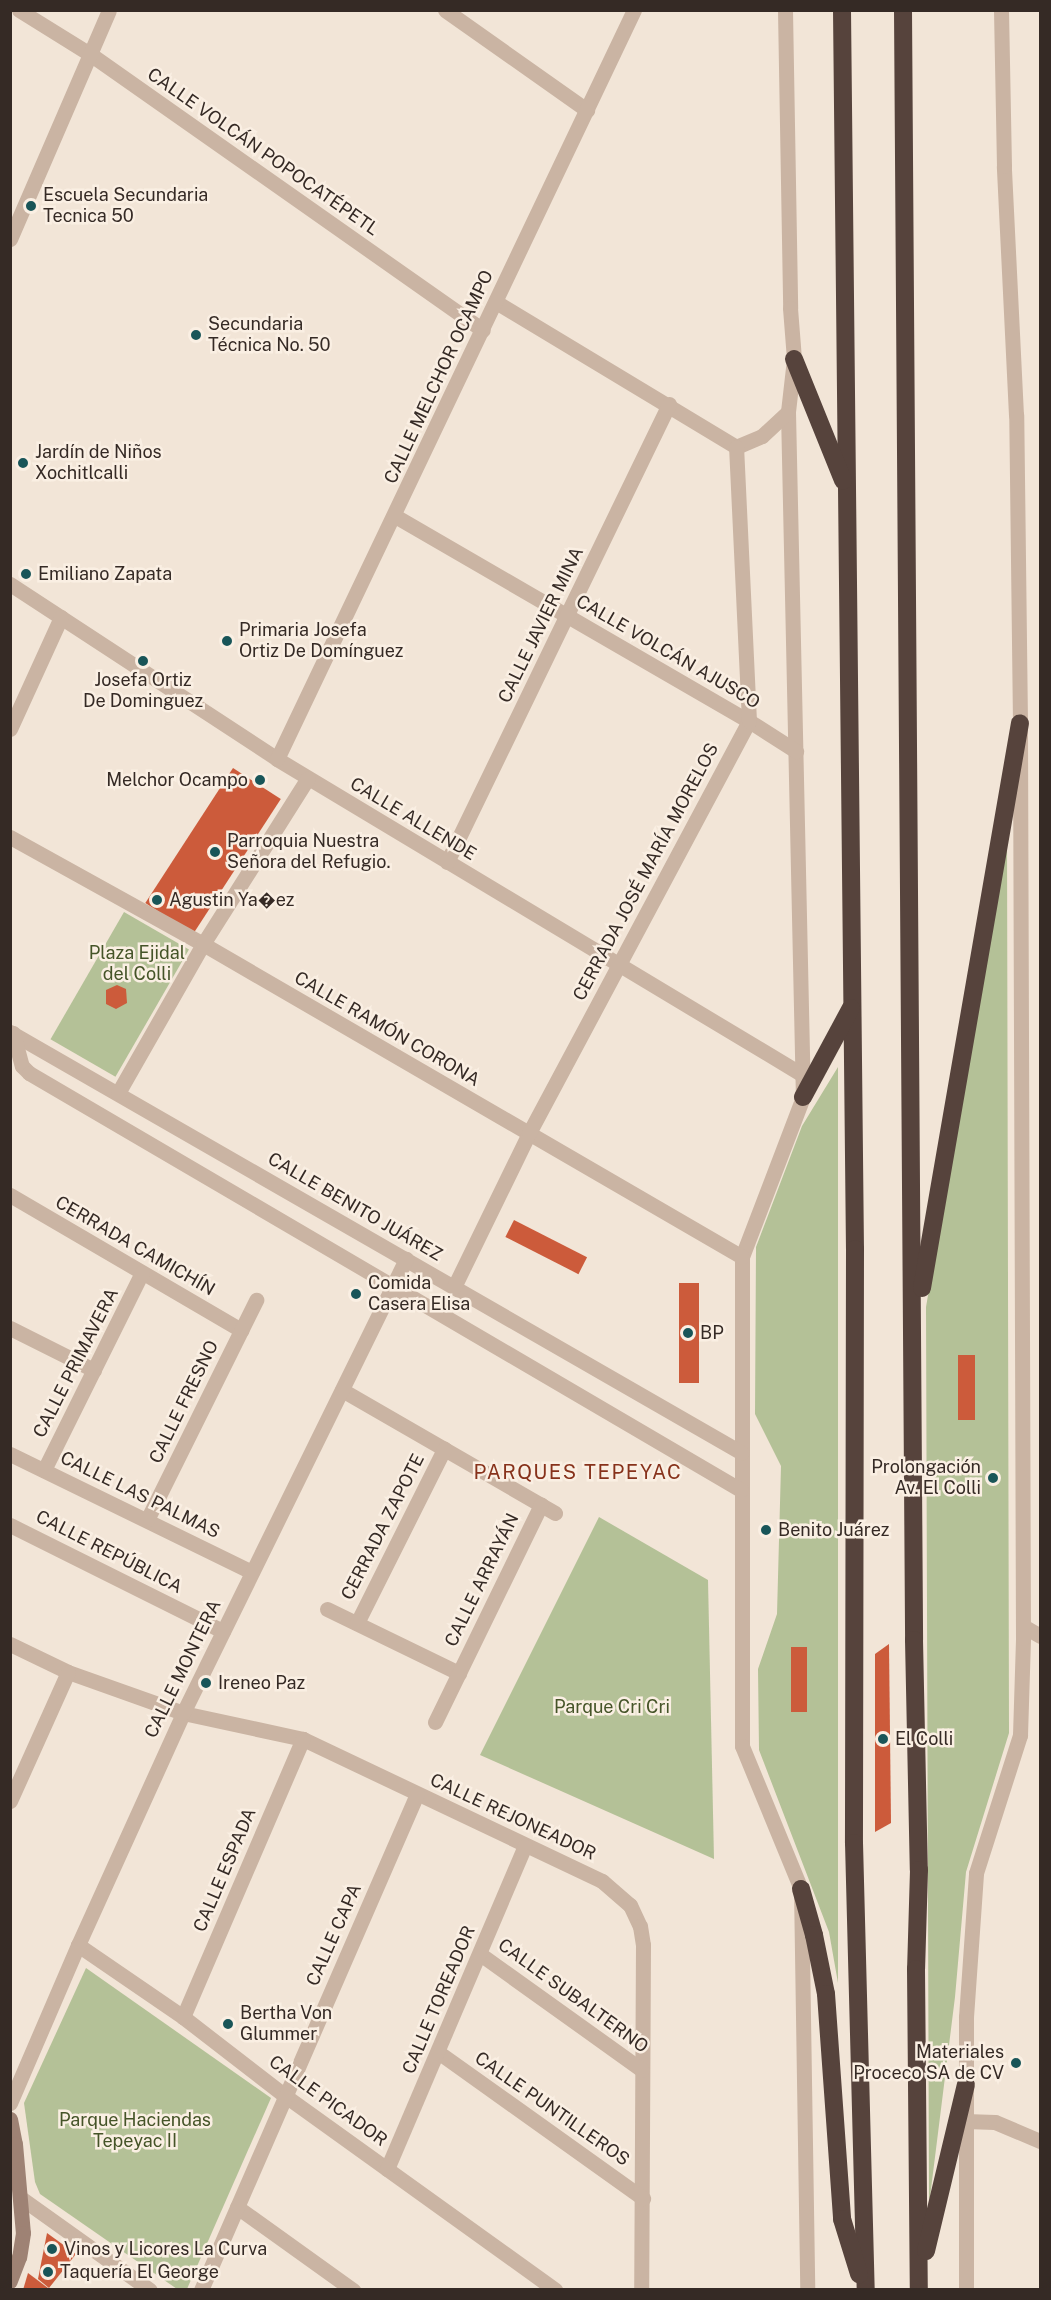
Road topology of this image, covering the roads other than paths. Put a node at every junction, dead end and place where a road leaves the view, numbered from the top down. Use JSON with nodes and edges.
{"nodes":[{"id":1,"x":19,"y":10,"type":"edge"},
{"id":2,"x":109,"y":10,"type":"edge"},
{"id":3,"x":445,"y":10,"type":"edge"},
{"id":4,"x":634,"y":10,"type":"edge"},
{"id":5,"x":785,"y":10,"type":"edge"},
{"id":6,"x":842,"y":10,"type":"edge"},
{"id":7,"x":903,"y":10,"type":"edge"},
{"id":8,"x":1001,"y":10,"type":"edge"},
{"id":9,"x":90,"y":54,"type":"junction"},
{"id":10,"x":587,"y":110,"type":"junction"},
{"id":11,"x":10,"y":239,"type":"edge"},
{"id":12,"x":496,"y":302,"type":"junction"},
{"id":13,"x":483,"y":330,"type":"junction"},
{"id":14,"x":794,"y":359,"type":"junction"},
{"id":15,"x":669,"y":404,"type":"junction"},
{"id":16,"x":789,"y":412,"type":"junction"},
{"id":17,"x":736,"y":447,"type":"junction"},
{"id":18,"x":847,"y":489,"type":"junction"},
{"id":19,"x":395,"y":516,"type":"junction"},
{"id":20,"x":10,"y":584,"type":"edge"},
{"id":21,"x":568,"y":616,"type":"junction"},
{"id":22,"x":61,"y":617,"type":"junction"},
{"id":23,"x":749,"y":721,"type":"junction"},
{"id":24,"x":1020,"y":723,"type":"junction"},
{"id":25,"x":10,"y":729,"type":"edge"},
{"id":26,"x":796,"y":751,"type":"junction"},
{"id":27,"x":277,"y":759,"type":"junction"},
{"id":28,"x":308,"y":778,"type":"junction"},
{"id":29,"x":10,"y":837,"type":"edge"},
{"id":30,"x":447,"y":862,"type":"junction"},
{"id":31,"x":203,"y":944,"type":"junction"},
{"id":32,"x":619,"y":967,"type":"junction"},
{"id":33,"x":852,"y":1006,"type":"junction"},
{"id":34,"x":12,"y":1032,"type":"edge"},
{"id":35,"x":803,"y":1075,"type":"junction"},
{"id":36,"x":118,"y":1093,"type":"junction"},
{"id":37,"x":803,"y":1096,"type":"junction"},
{"id":38,"x":529,"y":1133,"type":"junction"},
{"id":39,"x":10,"y":1195,"type":"edge"},
{"id":40,"x":742,"y":1257,"type":"junction"},
{"id":41,"x":406,"y":1259,"type":"junction"},
{"id":42,"x":142,"y":1273,"type":"junction"},
{"id":43,"x":393,"y":1286,"type":"junction"},
{"id":44,"x":454,"y":1287,"type":"junction"},
{"id":45,"x":256,"y":1300,"type":"dead end"},
{"id":46,"x":10,"y":1328,"type":"edge"},
{"id":47,"x":241,"y":1330,"type":"junction"},
{"id":48,"x":914,"y":1346,"type":"junction"},
{"id":49,"x":94,"y":1370,"type":"junction"},
{"id":50,"x":342,"y":1390,"type":"junction"},
{"id":51,"x":444,"y":1449,"type":"junction"},
{"id":52,"x":742,"y":1453,"type":"junction"},
{"id":53,"x":10,"y":1454,"type":"edge"},
{"id":54,"x":44,"y":1470,"type":"junction"},
{"id":55,"x":741,"y":1490,"type":"junction"},
{"id":56,"x":541,"y":1505,"type":"junction"},
{"id":57,"x":555,"y":1513,"type":"dead end"},
{"id":58,"x":147,"y":1520,"type":"junction"},
{"id":59,"x":10,"y":1525,"type":"edge"},
{"id":60,"x":252,"y":1572,"type":"junction"},
{"id":61,"x":327,"y":1609,"type":"dead end"},
{"id":62,"x":357,"y":1623,"type":"junction"},
{"id":63,"x":1023,"y":1626,"type":"junction"},
{"id":64,"x":223,"y":1631,"type":"junction"},
{"id":65,"x":1041,"y":1636,"type":"edge"},
{"id":66,"x":10,"y":1644,"type":"edge"},
{"id":67,"x":68,"y":1672,"type":"junction"},
{"id":68,"x":459,"y":1673,"type":"junction"},
{"id":69,"x":183,"y":1713,"type":"junction"},
{"id":70,"x":435,"y":1722,"type":"dead end"},
{"id":71,"x":303,"y":1739,"type":"junction"},
{"id":72,"x":417,"y":1794,"type":"junction"},
{"id":73,"x":10,"y":1801,"type":"edge"},
{"id":74,"x":525,"y":1846,"type":"junction"},
{"id":75,"x":801,"y":1889,"type":"junction"},
{"id":76,"x":78,"y":1945,"type":"junction"},
{"id":77,"x":480,"y":1954,"type":"junction"},
{"id":78,"x":183,"y":2017,"type":"junction"},
{"id":79,"x":438,"y":2052,"type":"junction"},
{"id":80,"x":642,"y":2070,"type":"junction"},
{"id":81,"x":966,"y":2085,"type":"junction"},
{"id":82,"x":284,"y":2095,"type":"junction"},
{"id":83,"x":10,"y":2103,"type":"edge"},
{"id":84,"x":10,"y":2119,"type":"edge"},
{"id":85,"x":965,"y":2121,"type":"junction"},
{"id":86,"x":1041,"y":2140,"type":"edge"},
{"id":87,"x":387,"y":2169,"type":"junction"},
{"id":88,"x":21,"y":2198,"type":"junction"},
{"id":89,"x":643,"y":2198,"type":"junction"},
{"id":90,"x":237,"y":2207,"type":"junction"},
{"id":91,"x":10,"y":2280,"type":"edge"},
{"id":92,"x":919,"y":2286,"type":"edge"},
{"id":93,"x":150,"y":2289,"type":"edge"},
{"id":94,"x":201,"y":2289,"type":"edge"},
{"id":95,"x":353,"y":2289,"type":"edge"},
{"id":96,"x":555,"y":2289,"type":"edge"},
{"id":97,"x":641,"y":2289,"type":"edge"},
{"id":98,"x":807,"y":2289,"type":"edge"},
{"id":99,"x":865,"y":2289,"type":"edge"},
{"id":100,"x":966,"y":2289,"type":"edge"}],
"edges":[{"from":1,"to":9,"type":"street","name":"CALLE VOLCÁN POPOCATÉPETL"},
{"from":2,"to":9,"type":"street"},
{"from":3,"to":10,"type":"street"},
{"from":4,"to":10,"type":"street","name":"CALLE MELCHOR OCAMPO"},
{"from":5,"to":14,"type":"street"},
{"from":6,"to":18,"type":"highway"},
{"from":7,"to":48,"type":"highway"},
{"from":8,"to":24,"type":"street"},
{"from":9,"to":11,"type":"street"},
{"from":9,"to":13,"type":"street","name":"CALLE VOLCÁN POPOCATÉPETL"},
{"from":10,"to":12,"type":"street","name":"CALLE MELCHOR OCAMPO"},
{"from":12,"to":13,"type":"street","name":"CALLE MELCHOR OCAMPO"},
{"from":12,"to":15,"type":"street"},
{"from":13,"to":19,"type":"street","name":"CALLE MELCHOR OCAMPO"},
{"from":14,"to":16,"type":"street"},
{"from":14,"to":18,"type":"highway"},
{"from":15,"to":17,"type":"street"},
{"from":15,"to":21,"type":"street","name":"CALLE JAVIER MINA"},
{"from":16,"to":17,"type":"street"},
{"from":16,"to":26,"type":"street"},
{"from":17,"to":23,"type":"street"},
{"from":18,"to":33,"type":"highway"},
{"from":19,"to":21,"type":"street","name":"CALLE VOLCÁN AJUSCO"},
{"from":19,"to":27,"type":"street","name":"CALLE MELCHOR OCAMPO"},
{"from":20,"to":22,"type":"street","name":"CALLE ALLENDE"},
{"from":21,"to":23,"type":"street","name":"CALLE VOLCÁN AJUSCO"},
{"from":21,"to":30,"type":"street","name":"CALLE JAVIER MINA"},
{"from":22,"to":25,"type":"street"},
{"from":22,"to":27,"type":"street","name":"CALLE ALLENDE"},
{"from":23,"to":26,"type":"street","name":"CALLE VOLCÁN AJUSCO"},
{"from":23,"to":32,"type":"street","name":"CERRADA JOSÉ MARÍA MORELOS"},
{"from":24,"to":48,"type":"highway"},
{"from":24,"to":63,"type":"street"},
{"from":26,"to":35,"type":"street"},
{"from":27,"to":28,"type":"street","name":"CALLE ALLENDE"},
{"from":28,"to":30,"type":"street","name":"CALLE ALLENDE"},
{"from":28,"to":31,"type":"street"},
{"from":29,"to":31,"type":"street","name":"CALLE RAMÓN CORONA"},
{"from":30,"to":32,"type":"street","name":"CALLE ALLENDE"},
{"from":31,"to":36,"type":"street"},
{"from":31,"to":38,"type":"street","name":"CALLE RAMÓN CORONA"},
{"from":32,"to":35,"type":"street","name":"CALLE ALLENDE"},
{"from":32,"to":38,"type":"street","name":"CERRADA JOSÉ MARÍA MORELOS"},
{"from":33,"to":37,"type":"highway"},
{"from":33,"to":99,"type":"highway"},
{"from":34,"to":36,"type":"street","name":"CALLE BENITO JUÁREZ"},
{"from":34,"to":43,"type":"street"},
{"from":35,"to":37,"type":"street"},
{"from":36,"to":41,"type":"street","name":"CALLE BENITO JUÁREZ"},
{"from":37,"to":40,"type":"street"},
{"from":38,"to":40,"type":"street","name":"CALLE RAMÓN CORONA"},
{"from":38,"to":44,"type":"street","name":"CERRADA JOSÉ MARÍA MORELOS"},
{"from":39,"to":42,"type":"street","name":"CERRADA CAMICHÍN"},
{"from":40,"to":52,"type":"street"},
{"from":41,"to":43,"type":"street","name":"CALLE MONTERA"},
{"from":41,"to":44,"type":"street","name":"CALLE BENITO JUÁREZ"},
{"from":42,"to":47,"type":"street","name":"CERRADA CAMICHÍN"},
{"from":42,"to":49,"type":"street","name":"CALLE PRIMAVERA"},
{"from":43,"to":50,"type":"street","name":"CALLE MONTERA"},
{"from":43,"to":55,"type":"street"},
{"from":44,"to":52,"type":"street","name":"CALLE BENITO JUÁREZ"},
{"from":45,"to":47,"type":"street","name":"CALLE FRESNO"},
{"from":46,"to":49,"type":"street"},
{"from":47,"to":58,"type":"street","name":"CALLE FRESNO"},
{"from":48,"to":92,"type":"highway"},
{"from":49,"to":54,"type":"street","name":"CALLE PRIMAVERA"},
{"from":50,"to":51,"type":"street"},
{"from":50,"to":60,"type":"street","name":"CALLE MONTERA"},
{"from":51,"to":56,"type":"street"},
{"from":51,"to":62,"type":"street","name":"CERRADA ZAPOTE"},
{"from":52,"to":55,"type":"street"},
{"from":53,"to":54,"type":"street","name":"CALLE LAS PALMAS"},
{"from":54,"to":58,"type":"street","name":"CALLE LAS PALMAS"},
{"from":55,"to":75,"type":"street"},
{"from":56,"to":57,"type":"street"},
{"from":56,"to":68,"type":"street","name":"CALLE ARRAYÁN"},
{"from":58,"to":60,"type":"street","name":"CALLE LAS PALMAS"},
{"from":59,"to":64,"type":"street","name":"CALLE REPÚBLICA"},
{"from":60,"to":64,"type":"street","name":"CALLE MONTERA"},
{"from":61,"to":62,"type":"street"},
{"from":62,"to":68,"type":"street"},
{"from":63,"to":65,"type":"street"},
{"from":63,"to":81,"type":"street"},
{"from":64,"to":69,"type":"street","name":"CALLE MONTERA"},
{"from":66,"to":67,"type":"street","name":"CALLE REJONEADOR"},
{"from":67,"to":69,"type":"street","name":"CALLE REJONEADOR"},
{"from":67,"to":73,"type":"street"},
{"from":68,"to":70,"type":"street","name":"CALLE ARRAYÁN"},
{"from":69,"to":71,"type":"street","name":"CALLE REJONEADOR"},
{"from":69,"to":76,"type":"street","name":"CALLE MONTERA"},
{"from":71,"to":72,"type":"street","name":"CALLE REJONEADOR"},
{"from":71,"to":78,"type":"street","name":"CALLE ESPADA"},
{"from":72,"to":74,"type":"street","name":"CALLE REJONEADOR"},
{"from":72,"to":82,"type":"street","name":"CALLE CAPA"},
{"from":74,"to":77,"type":"street","name":"CALLE TOREADOR"},
{"from":74,"to":80,"type":"street","name":"CALLE REJONEADOR"},
{"from":75,"to":98,"type":"street"},
{"from":75,"to":99,"type":"highway"},
{"from":76,"to":78,"type":"street","name":"CALLE PICADOR"},
{"from":76,"to":83,"type":"street","name":"CALLE MONTERA"},
{"from":77,"to":79,"type":"street","name":"CALLE TOREADOR"},
{"from":77,"to":80,"type":"street","name":"CALLE SUBALTERNO"},
{"from":78,"to":82,"type":"street","name":"CALLE PICADOR"},
{"from":79,"to":87,"type":"street","name":"CALLE TOREADOR"},
{"from":79,"to":89,"type":"street","name":"CALLE PUNTILLEROS"},
{"from":80,"to":89,"type":"street","name":"CALLE REJONEADOR"},
{"from":81,"to":85,"type":"street"},
{"from":81,"to":92,"type":"highway"},
{"from":82,"to":87,"type":"street","name":"CALLE PICADOR"},
{"from":82,"to":90,"type":"street","name":"CALLE CAPA"},
{"from":84,"to":88,"type":"street"},
{"from":85,"to":86,"type":"street"},
{"from":85,"to":100,"type":"street"},
{"from":87,"to":96,"type":"street","name":"CALLE PICADOR"},
{"from":88,"to":91,"type":"street"},
{"from":88,"to":93,"type":"street"},
{"from":89,"to":97,"type":"street","name":"CALLE REJONEADOR"},
{"from":90,"to":94,"type":"street","name":"CALLE CAPA"},
{"from":90,"to":95,"type":"street"}]}
